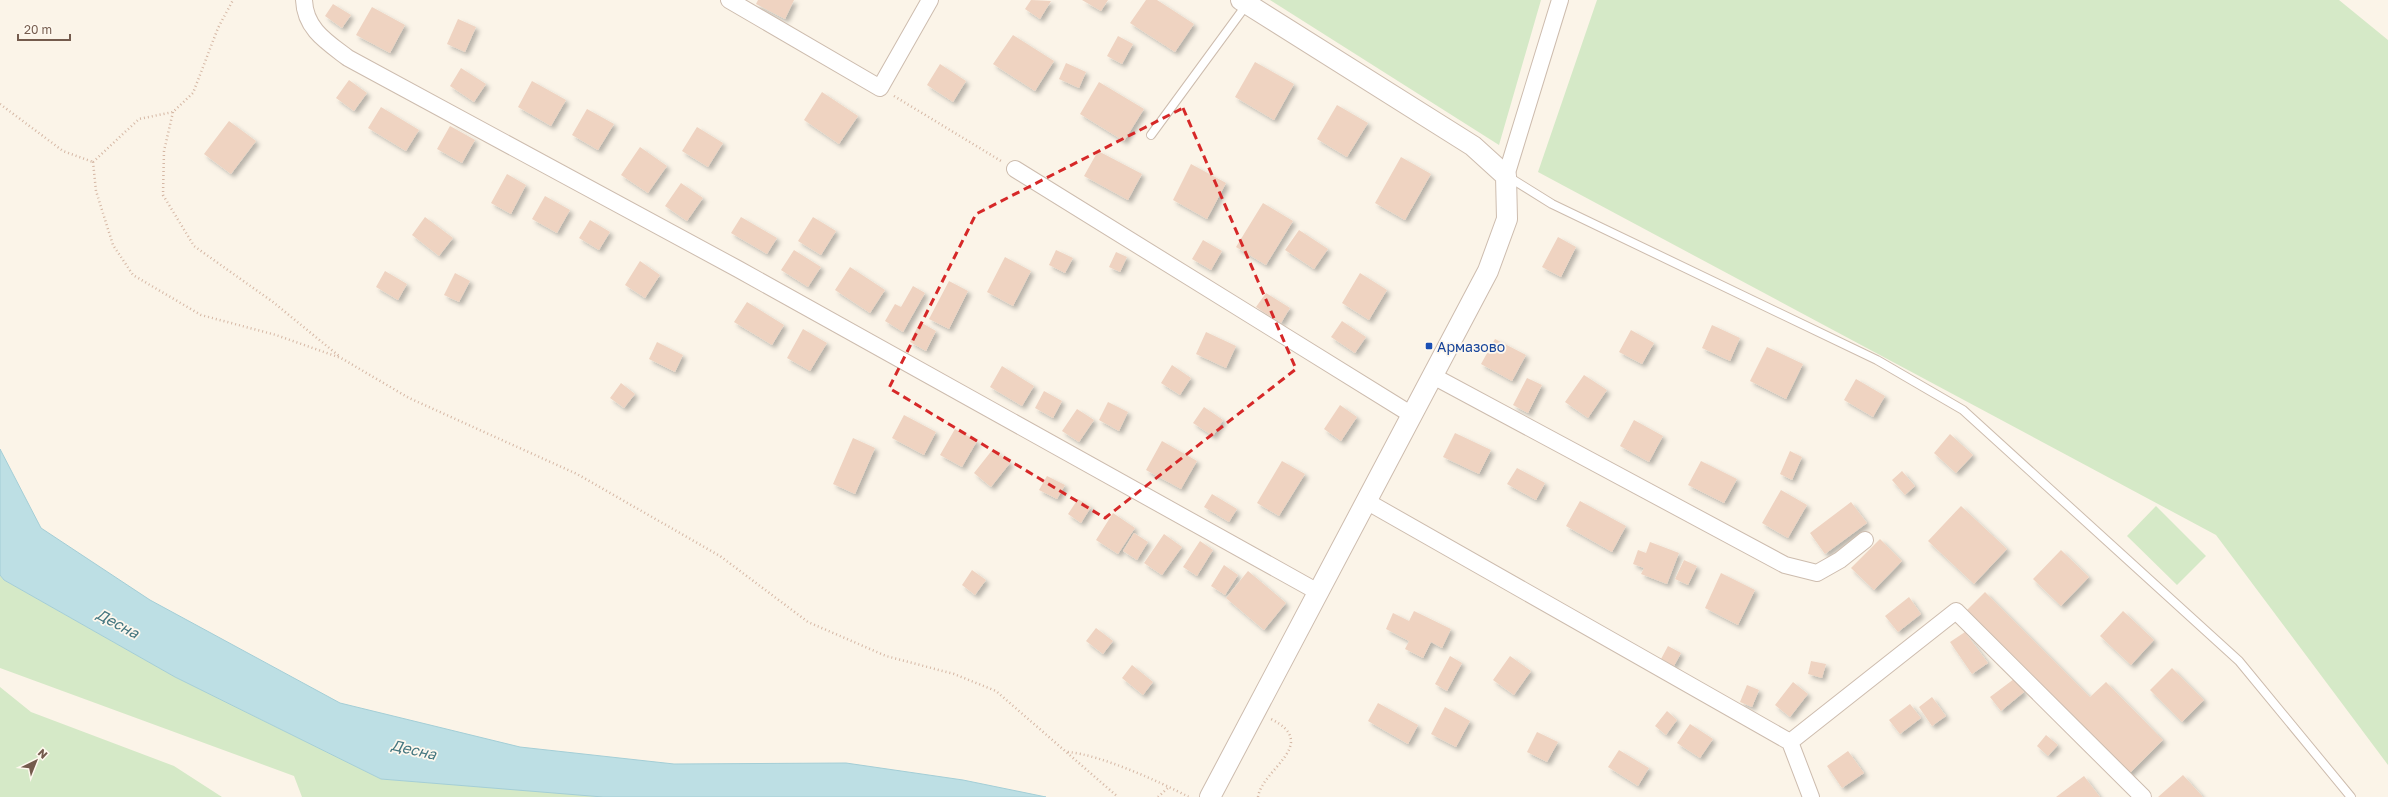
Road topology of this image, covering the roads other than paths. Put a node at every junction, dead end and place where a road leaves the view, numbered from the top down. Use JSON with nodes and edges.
{"nodes":[{"id":1,"x":304,"y":0,"type":"edge"},
{"id":2,"x":729,"y":0,"type":"edge"},
{"id":3,"x":930,"y":0,"type":"edge"},
{"id":4,"x":1560,"y":0,"type":"edge"},
{"id":5,"x":1244,"y":2,"type":"edge"},
{"id":6,"x":1151,"y":135,"type":"dead end"},
{"id":7,"x":1015,"y":169,"type":"road end"},
{"id":8,"x":1506,"y":176,"type":"junction"},
{"id":9,"x":1432,"y":376,"type":"junction"},
{"id":10,"x":1412,"y":415,"type":"junction"},
{"id":11,"x":1366,"y":502,"type":"junction"},
{"id":12,"x":1865,"y":540,"type":"dead end"},
{"id":13,"x":1318,"y":592,"type":"junction"},
{"id":14,"x":1790,"y":742,"type":"junction"},
{"id":15,"x":1210,"y":797,"type":"edge"},
{"id":16,"x":1811,"y":797,"type":"edge"},
{"id":17,"x":2144,"y":797,"type":"edge"},
{"id":18,"x":2350,"y":797,"type":"edge"}],
"edges":[{"from":1,"to":13,"type":"street"},
{"from":2,"to":3,"type":"street"},
{"from":4,"to":8,"type":"street"},
{"from":5,"to":6,"type":"lane"},
{"from":5,"to":8,"type":"street"},
{"from":7,"to":10,"type":"street"},
{"from":8,"to":9,"type":"street"},
{"from":8,"to":18,"type":"lane"},
{"from":9,"to":10,"type":"street"},
{"from":9,"to":12,"type":"street"},
{"from":10,"to":11,"type":"street"},
{"from":11,"to":13,"type":"street"},
{"from":11,"to":14,"type":"street"},
{"from":13,"to":15,"type":"street"},
{"from":14,"to":16,"type":"street"},
{"from":14,"to":17,"type":"street"}]}
